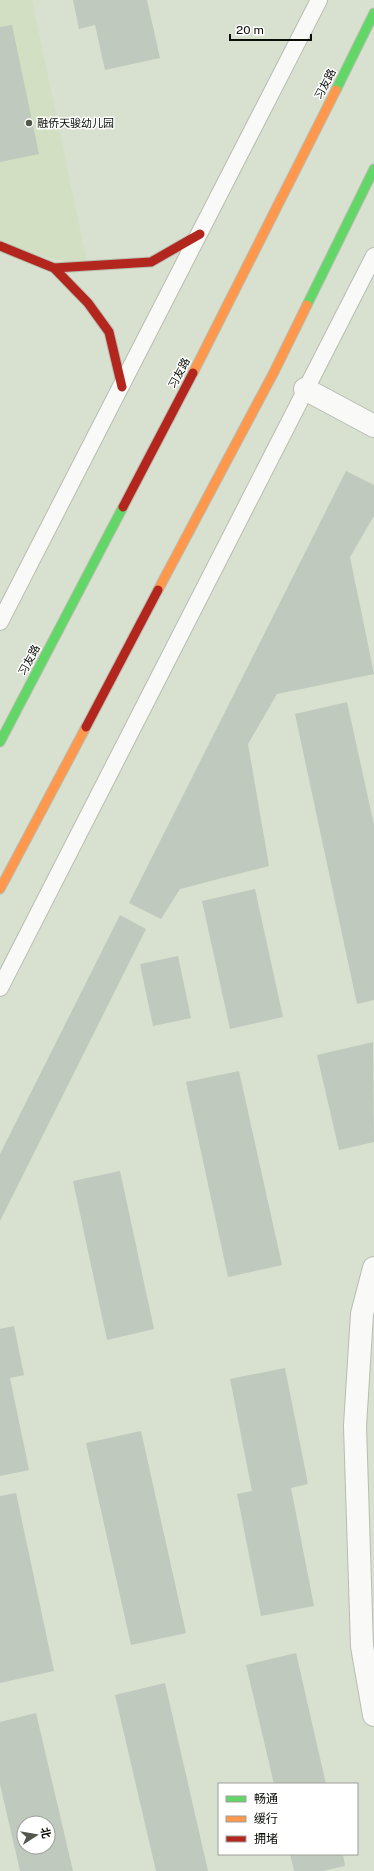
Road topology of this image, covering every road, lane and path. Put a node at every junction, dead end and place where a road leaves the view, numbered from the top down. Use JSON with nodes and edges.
{"nodes":[{"id":1,"x":319,"y":0,"type":"edge"},
{"id":2,"x":374,"y":13,"type":"edge"},
{"id":3,"x":374,"y":169,"type":"edge"},
{"id":4,"x":200,"y":234,"type":"junction"},
{"id":5,"x":0,"y":246,"type":"edge"},
{"id":6,"x":374,"y":256,"type":"edge"},
{"id":7,"x":54,"y":268,"type":"junction"},
{"id":8,"x":122,"y":387,"type":"junction"},
{"id":9,"x":305,"y":389,"type":"junction"},
{"id":10,"x":374,"y":426,"type":"edge"},
{"id":11,"x":0,"y":622,"type":"edge"},
{"id":12,"x":0,"y":742,"type":"edge"},
{"id":13,"x":0,"y":890,"type":"edge"},
{"id":14,"x":0,"y":988,"type":"edge"},
{"id":15,"x":374,"y":1268,"type":"edge"},
{"id":16,"x":374,"y":1715,"type":"edge"}],
"edges":[{"from":1,"to":4,"type":"lane"},
{"from":2,"to":12,"type":"main road","name":"习友路"},
{"from":3,"to":13,"type":"main road"},
{"from":4,"to":7,"type":"main road"},
{"from":4,"to":8,"type":"lane"},
{"from":5,"to":7,"type":"main road"},
{"from":6,"to":9,"type":"lane"},
{"from":7,"to":8,"type":"main road"},
{"from":8,"to":11,"type":"lane"},
{"from":9,"to":10,"type":"street"},
{"from":9,"to":14,"type":"lane"},
{"from":15,"to":16,"type":"street"}]}
